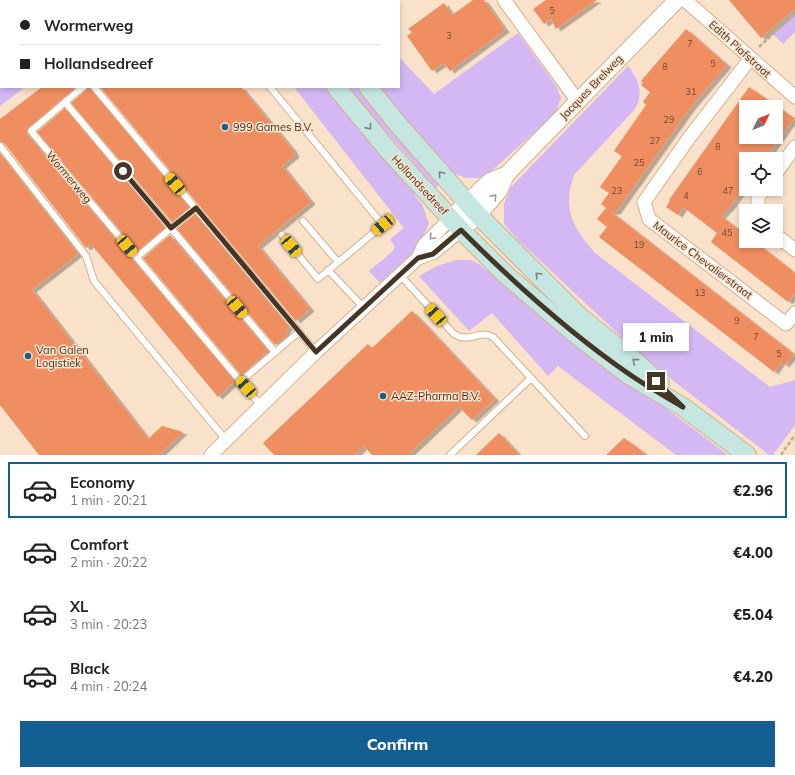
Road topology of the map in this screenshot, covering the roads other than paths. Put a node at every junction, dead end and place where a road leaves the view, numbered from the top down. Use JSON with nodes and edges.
{"nodes":[{"id":1,"x":504,"y":0,"type":"edge"},
{"id":2,"x":677,"y":0,"type":"edge"},
{"id":3,"x":685,"y":0,"type":"edge"},
{"id":4,"x":750,"y":59,"type":"junction"},
{"id":5,"x":82,"y":88,"type":"edge"},
{"id":6,"x":95,"y":88,"type":"edge"},
{"id":7,"x":271,"y":88,"type":"edge"},
{"id":8,"x":337,"y":88,"type":"edge"},
{"id":9,"x":369,"y":88,"type":"edge"},
{"id":10,"x":795,"y":97,"type":"edge"},
{"id":11,"x":577,"y":100,"type":"junction"},
{"id":12,"x":65,"y":102,"type":"junction"},
{"id":13,"x":0,"y":146,"type":"edge"},
{"id":14,"x":795,"y":148,"type":"edge"},
{"id":15,"x":783,"y":164,"type":"edge"},
{"id":16,"x":196,"y":208,"type":"junction"},
{"id":17,"x":472,"y":209,"type":"junction"},
{"id":18,"x":303,"y":222,"type":"dead end"},
{"id":19,"x":456,"y":224,"type":"junction"},
{"id":20,"x":171,"y":228,"type":"junction"},
{"id":21,"x":282,"y":235,"type":"dead end"},
{"id":22,"x":783,"y":240,"type":"edge"},
{"id":23,"x":795,"y":250,"type":"edge"},
{"id":24,"x":137,"y":257,"type":"junction"},
{"id":25,"x":338,"y":262,"type":"junction"},
{"id":26,"x":328,"y":270,"type":"junction"},
{"id":27,"x":400,"y":275,"type":"junction"},
{"id":28,"x":364,"y":308,"type":"junction"},
{"id":29,"x":795,"y":313,"type":"edge"},
{"id":30,"x":299,"y":332,"type":"junction"},
{"id":31,"x":275,"y":352,"type":"junction"},
{"id":32,"x":316,"y":352,"type":"junction"},
{"id":33,"x":532,"y":378,"type":"junction"},
{"id":34,"x":240,"y":381,"type":"junction"},
{"id":35,"x":261,"y":406,"type":"junction"},
{"id":36,"x":683,"y":407,"type":"junction"},
{"id":37,"x":585,"y":436,"type":"dead end"},
{"id":38,"x":226,"y":440,"type":"junction"},
{"id":39,"x":211,"y":455,"type":"edge"},
{"id":40,"x":450,"y":455,"type":"edge"},
{"id":41,"x":747,"y":455,"type":"edge"}],
"edges":[{"from":1,"to":11,"type":"street"},
{"from":2,"to":11,"type":"street","name":"Jacques Brelweg"},
{"from":3,"to":4,"type":"street","name":"Edith Piafstraat"},
{"from":4,"to":10,"type":"street","name":"Edith Piafstraat"},
{"from":4,"to":29,"type":"street","name":"Maurice Chevalierstraat"},
{"from":5,"to":12,"type":"lane","name":"Wormerweg"},
{"from":6,"to":16,"type":"lane"},
{"from":7,"to":25,"type":"lane"},
{"from":8,"to":19,"type":"main road","name":"Hollandsedreef","one_way":true},
{"from":17,"to":9,"type":"main road","name":"Hollandsedreef","one_way":true},
{"from":11,"to":17,"type":"street","name":"Jacques Brelweg"},
{"from":12,"to":20,"type":"lane"},
{"from":12,"to":24,"type":"lane","name":"Wormerweg"},
{"from":13,"to":38,"type":"lane"},
{"from":14,"to":15,"type":"street"},
{"from":16,"to":20,"type":"lane"},
{"from":16,"to":30,"type":"lane"},
{"from":17,"to":19,"type":"street","name":"Jacques Brelweg"},
{"from":36,"to":17,"type":"main road","name":"Hollandsedreef","one_way":true},
{"from":18,"to":25,"type":"lane"},
{"from":19,"to":27,"type":"street"},
{"from":19,"to":36,"type":"main road","name":"Hollandsedreef"},
{"from":20,"to":24,"type":"lane"},
{"from":20,"to":31,"type":"lane"},
{"from":21,"to":26,"type":"lane"},
{"from":22,"to":23,"type":"street"},
{"from":24,"to":34,"type":"lane","name":"Wormerweg"},
{"from":25,"to":26,"type":"lane"},
{"from":26,"to":28,"type":"lane"},
{"from":27,"to":28,"type":"street"},
{"from":27,"to":33,"type":"lane"},
{"from":28,"to":32,"type":"street"},
{"from":30,"to":31,"type":"lane"},
{"from":30,"to":32,"type":"lane"},
{"from":31,"to":34,"type":"lane"},
{"from":32,"to":35,"type":"street"},
{"from":33,"to":37,"type":"lane"},
{"from":33,"to":40,"type":"lane"},
{"from":34,"to":35,"type":"lane","name":"Wormerweg"},
{"from":35,"to":38,"type":"street"},
{"from":36,"to":41,"type":"main road","name":"Hollandsedreef"},
{"from":38,"to":39,"type":"street"}]}
